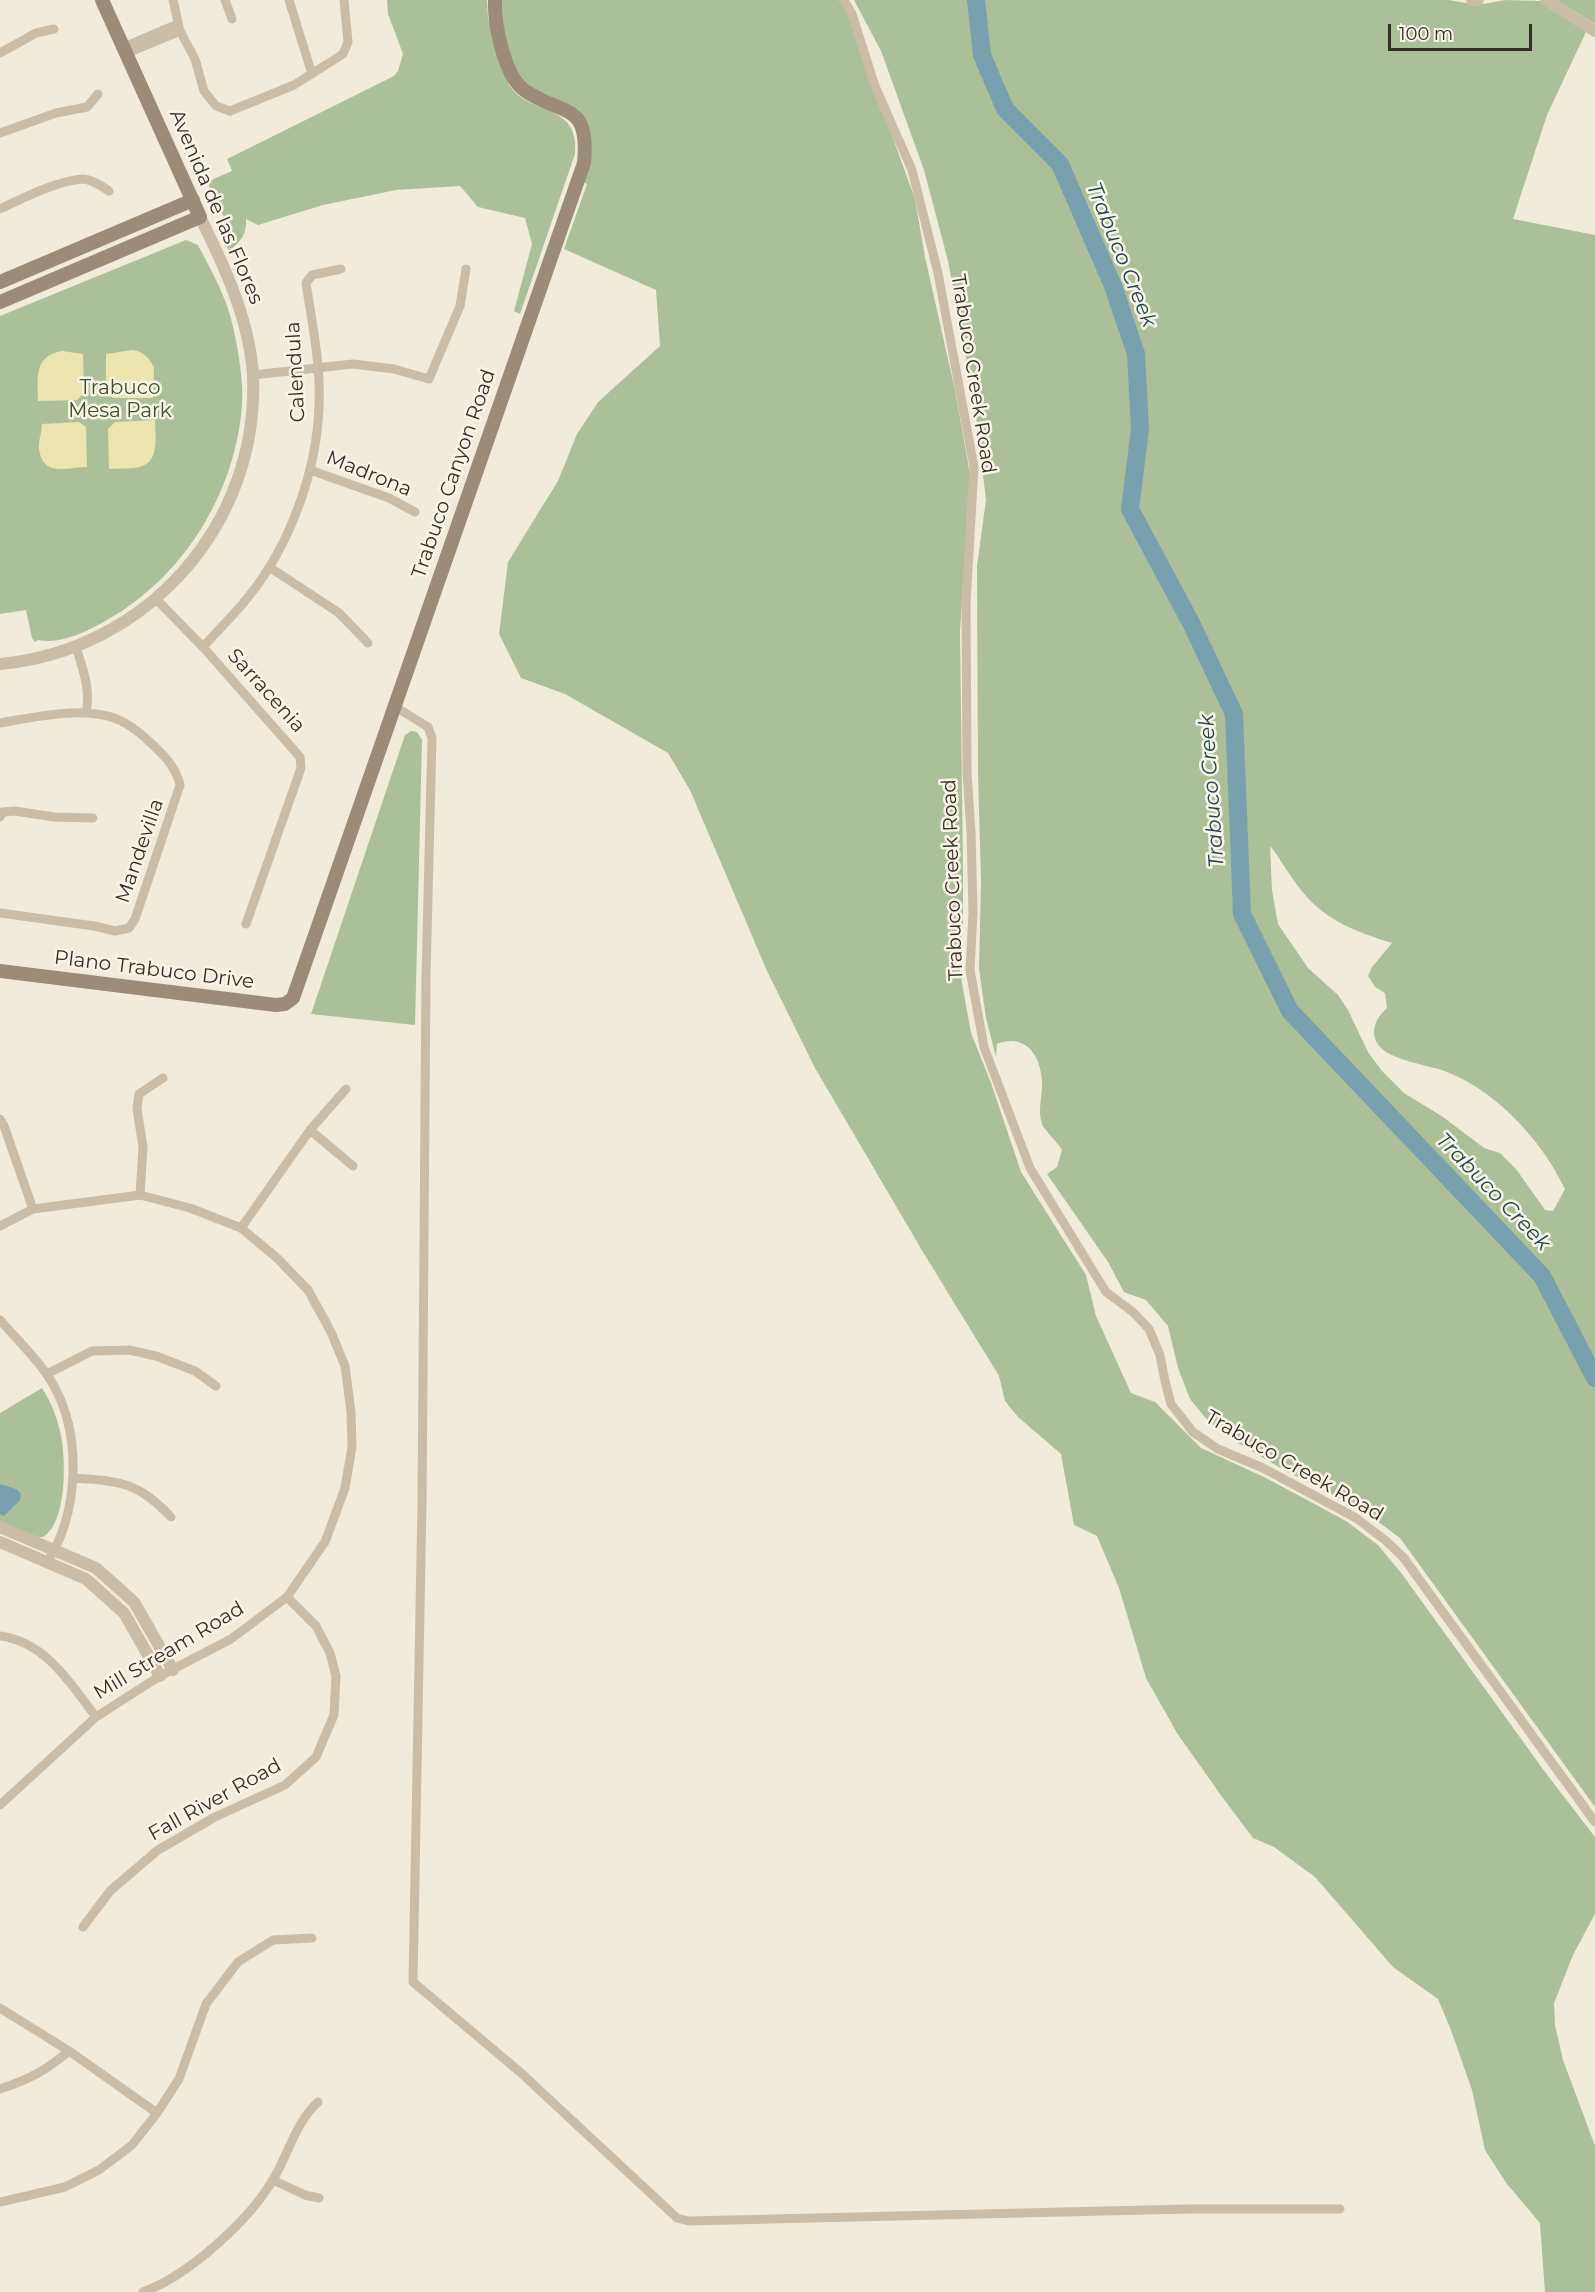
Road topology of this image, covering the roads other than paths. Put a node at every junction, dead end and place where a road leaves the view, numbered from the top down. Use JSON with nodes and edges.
{"nodes":[{"id":1,"x":102,"y":0,"type":"edge"},
{"id":2,"x":172,"y":0,"type":"edge"},
{"id":3,"x":225,"y":0,"type":"edge"},
{"id":4,"x":289,"y":0,"type":"edge"},
{"id":5,"x":344,"y":0,"type":"edge"},
{"id":6,"x":495,"y":0,"type":"edge"},
{"id":7,"x":844,"y":0,"type":"edge"},
{"id":8,"x":1472,"y":0,"type":"edge"},
{"id":9,"x":1478,"y":0,"type":"edge"},
{"id":10,"x":1546,"y":0,"type":"edge"},
{"id":11,"x":232,"y":19,"type":"dead end"},
{"id":12,"x":179,"y":27,"type":"junction"},
{"id":13,"x":54,"y":29,"type":"dead end"},
{"id":14,"x":1595,"y":31,"type":"edge"},
{"id":15,"x":125,"y":50,"type":"junction"},
{"id":16,"x":0,"y":53,"type":"edge"},
{"id":17,"x":312,"y":74,"type":"junction"},
{"id":18,"x":98,"y":94,"type":"dead end"},
{"id":19,"x":0,"y":133,"type":"edge"},
{"id":20,"x":109,"y":190,"type":"dead end"},
{"id":21,"x":194,"y":200,"type":"junction"},
{"id":22,"x":0,"y":209,"type":"edge"},
{"id":23,"x":200,"y":217,"type":"junction"},
{"id":24,"x":342,"y":268,"type":"dead end"},
{"id":25,"x":466,"y":268,"type":"dead end"},
{"id":26,"x":0,"y":282,"type":"edge"},
{"id":27,"x":0,"y":302,"type":"edge"},
{"id":28,"x":318,"y":369,"type":"junction"},
{"id":29,"x":253,"y":375,"type":"junction"},
{"id":30,"x":310,"y":470,"type":"junction"},
{"id":31,"x":415,"y":512,"type":"dead end"},
{"id":32,"x":268,"y":567,"type":"junction"},
{"id":33,"x":157,"y":600,"type":"junction"},
{"id":34,"x":368,"y":643,"type":"dead end"},
{"id":35,"x":76,"y":647,"type":"junction"},
{"id":36,"x":203,"y":647,"type":"junction"},
{"id":37,"x":0,"y":664,"type":"edge"},
{"id":38,"x":394,"y":706,"type":"junction"},
{"id":39,"x":86,"y":713,"type":"junction"},
{"id":40,"x":0,"y":723,"type":"edge"},
{"id":41,"x":0,"y":817,"type":"edge"},
{"id":42,"x":93,"y":819,"type":"dead end"},
{"id":43,"x":0,"y":913,"type":"edge"},
{"id":44,"x":246,"y":924,"type":"dead end"},
{"id":45,"x":0,"y":971,"type":"edge"},
{"id":46,"x":297,"y":991,"type":"joint"},
{"id":47,"x":163,"y":1078,"type":"dead end"},
{"id":48,"x":346,"y":1089,"type":"dead end"},
{"id":49,"x":0,"y":1119,"type":"edge"},
{"id":50,"x":310,"y":1130,"type":"junction"},
{"id":51,"x":354,"y":1166,"type":"dead end"},
{"id":52,"x":140,"y":1195,"type":"junction"},
{"id":53,"x":33,"y":1209,"type":"junction"},
{"id":54,"x":0,"y":1226,"type":"edge"},
{"id":55,"x":241,"y":1228,"type":"junction"},
{"id":56,"x":0,"y":1320,"type":"edge"},
{"id":57,"x":47,"y":1374,"type":"junction"},
{"id":58,"x":216,"y":1386,"type":"dead end"},
{"id":59,"x":73,"y":1478,"type":"junction"},
{"id":60,"x":171,"y":1517,"type":"dead end"},
{"id":61,"x":0,"y":1527,"type":"edge"},
{"id":62,"x":0,"y":1542,"type":"edge"},
{"id":63,"x":55,"y":1550,"type":"junction"},
{"id":64,"x":48,"y":1562,"type":"junction"},
{"id":65,"x":287,"y":1597,"type":"junction"},
{"id":66,"x":0,"y":1636,"type":"edge"},
{"id":67,"x":173,"y":1670,"type":"junction"},
{"id":68,"x":160,"y":1676,"type":"junction"},
{"id":69,"x":96,"y":1717,"type":"junction"},
{"id":70,"x":2,"y":1800,"type":"edge"},
{"id":71,"x":1595,"y":1822,"type":"edge"},
{"id":72,"x":83,"y":1927,"type":"dead end"},
{"id":73,"x":312,"y":1938,"type":"dead end"},
{"id":74,"x":0,"y":2008,"type":"edge"},
{"id":75,"x":69,"y":2051,"type":"junction"},
{"id":76,"x":0,"y":2089,"type":"edge"},
{"id":77,"x":318,"y":2102,"type":"dead end"},
{"id":78,"x":157,"y":2113,"type":"junction"},
{"id":79,"x":273,"y":2180,"type":"junction"},
{"id":80,"x":320,"y":2198,"type":"dead end"},
{"id":81,"x":0,"y":2202,"type":"edge"},
{"id":82,"x":1340,"y":2209,"type":"dead end"},
{"id":83,"x":142,"y":2292,"type":"edge"}],
"edges":[{"from":1,"to":15,"type":"main road","name":"Avenida de las Flores"},
{"from":2,"to":12,"type":"street"},
{"from":3,"to":11,"type":"street"},
{"from":4,"to":17,"type":"street"},
{"from":5,"to":17,"type":"street"},
{"from":6,"to":38,"type":"main road","name":"Trabuco Canyon Road"},
{"from":7,"to":71,"type":"street","name":"Trabuco Creek Road"},
{"from":8,"to":9,"type":"street"},
{"from":10,"to":14,"type":"street"},
{"from":12,"to":15,"type":"street"},
{"from":12,"to":17,"type":"street"},
{"from":13,"to":16,"type":"street"},
{"from":15,"to":21,"type":"main road","name":"Avenida de las Flores"},
{"from":18,"to":19,"type":"street"},
{"from":20,"to":22,"type":"street"},
{"from":21,"to":23,"type":"main road","name":"Avenida de las Flores"},
{"from":21,"to":26,"type":"main road"},
{"from":23,"to":27,"type":"main road"},
{"from":23,"to":29,"type":"street","name":"Avenida de las Flores"},
{"from":24,"to":28,"type":"street","name":"Calendula"},
{"from":25,"to":28,"type":"street"},
{"from":28,"to":29,"type":"street"},
{"from":28,"to":30,"type":"street","name":"Calendula"},
{"from":29,"to":33,"type":"street","name":"Avenida de las Flores"},
{"from":30,"to":31,"type":"street","name":"Madrona"},
{"from":30,"to":32,"type":"street","name":"Calendula"},
{"from":32,"to":34,"type":"street"},
{"from":32,"to":36,"type":"street","name":"Calendula"},
{"from":33,"to":35,"type":"street","name":"Avenida de las Flores"},
{"from":33,"to":36,"type":"street","name":"Sarracenia"},
{"from":35,"to":37,"type":"street","name":"Avenida de las Flores"},
{"from":35,"to":39,"type":"street"},
{"from":36,"to":44,"type":"street","name":"Sarracenia"},
{"from":38,"to":46,"type":"main road","name":"Trabuco Canyon Road"},
{"from":38,"to":82,"type":"street"},
{"from":39,"to":40,"type":"street"},
{"from":39,"to":43,"type":"street","name":"Mandevilla"},
{"from":41,"to":42,"type":"street"},
{"from":45,"to":46,"type":"main road","name":"Plano Trabuco Drive"},
{"from":47,"to":52,"type":"street"},
{"from":48,"to":50,"type":"street"},
{"from":49,"to":53,"type":"street"},
{"from":50,"to":51,"type":"street"},
{"from":50,"to":55,"type":"street"},
{"from":52,"to":53,"type":"street","name":"Mill Stream Road"},
{"from":52,"to":55,"type":"street","name":"Mill Stream Road"},
{"from":53,"to":54,"type":"street","name":"Mill Stream Road"},
{"from":55,"to":65,"type":"street","name":"Mill Stream Road"},
{"from":56,"to":57,"type":"street"},
{"from":57,"to":58,"type":"street"},
{"from":57,"to":59,"type":"street"},
{"from":59,"to":60,"type":"street"},
{"from":59,"to":63,"type":"street"},
{"from":61,"to":63,"type":"street"},
{"from":62,"to":64,"type":"street"},
{"from":63,"to":64,"type":"street"},
{"from":63,"to":67,"type":"street"},
{"from":64,"to":68,"type":"street"},
{"from":65,"to":67,"type":"street","name":"Mill Stream Road"},
{"from":65,"to":72,"type":"street","name":"Fall River Road"},
{"from":66,"to":69,"type":"street"},
{"from":67,"to":68,"type":"street","name":"Mill Stream Road"},
{"from":68,"to":69,"type":"street","name":"Mill Stream Road"},
{"from":69,"to":70,"type":"street","name":"Mill Stream Road"},
{"from":73,"to":78,"type":"street"},
{"from":74,"to":75,"type":"street"},
{"from":75,"to":76,"type":"street"},
{"from":75,"to":78,"type":"street"},
{"from":77,"to":79,"type":"street"},
{"from":78,"to":81,"type":"street"},
{"from":79,"to":80,"type":"street"},
{"from":79,"to":83,"type":"street"}]}
